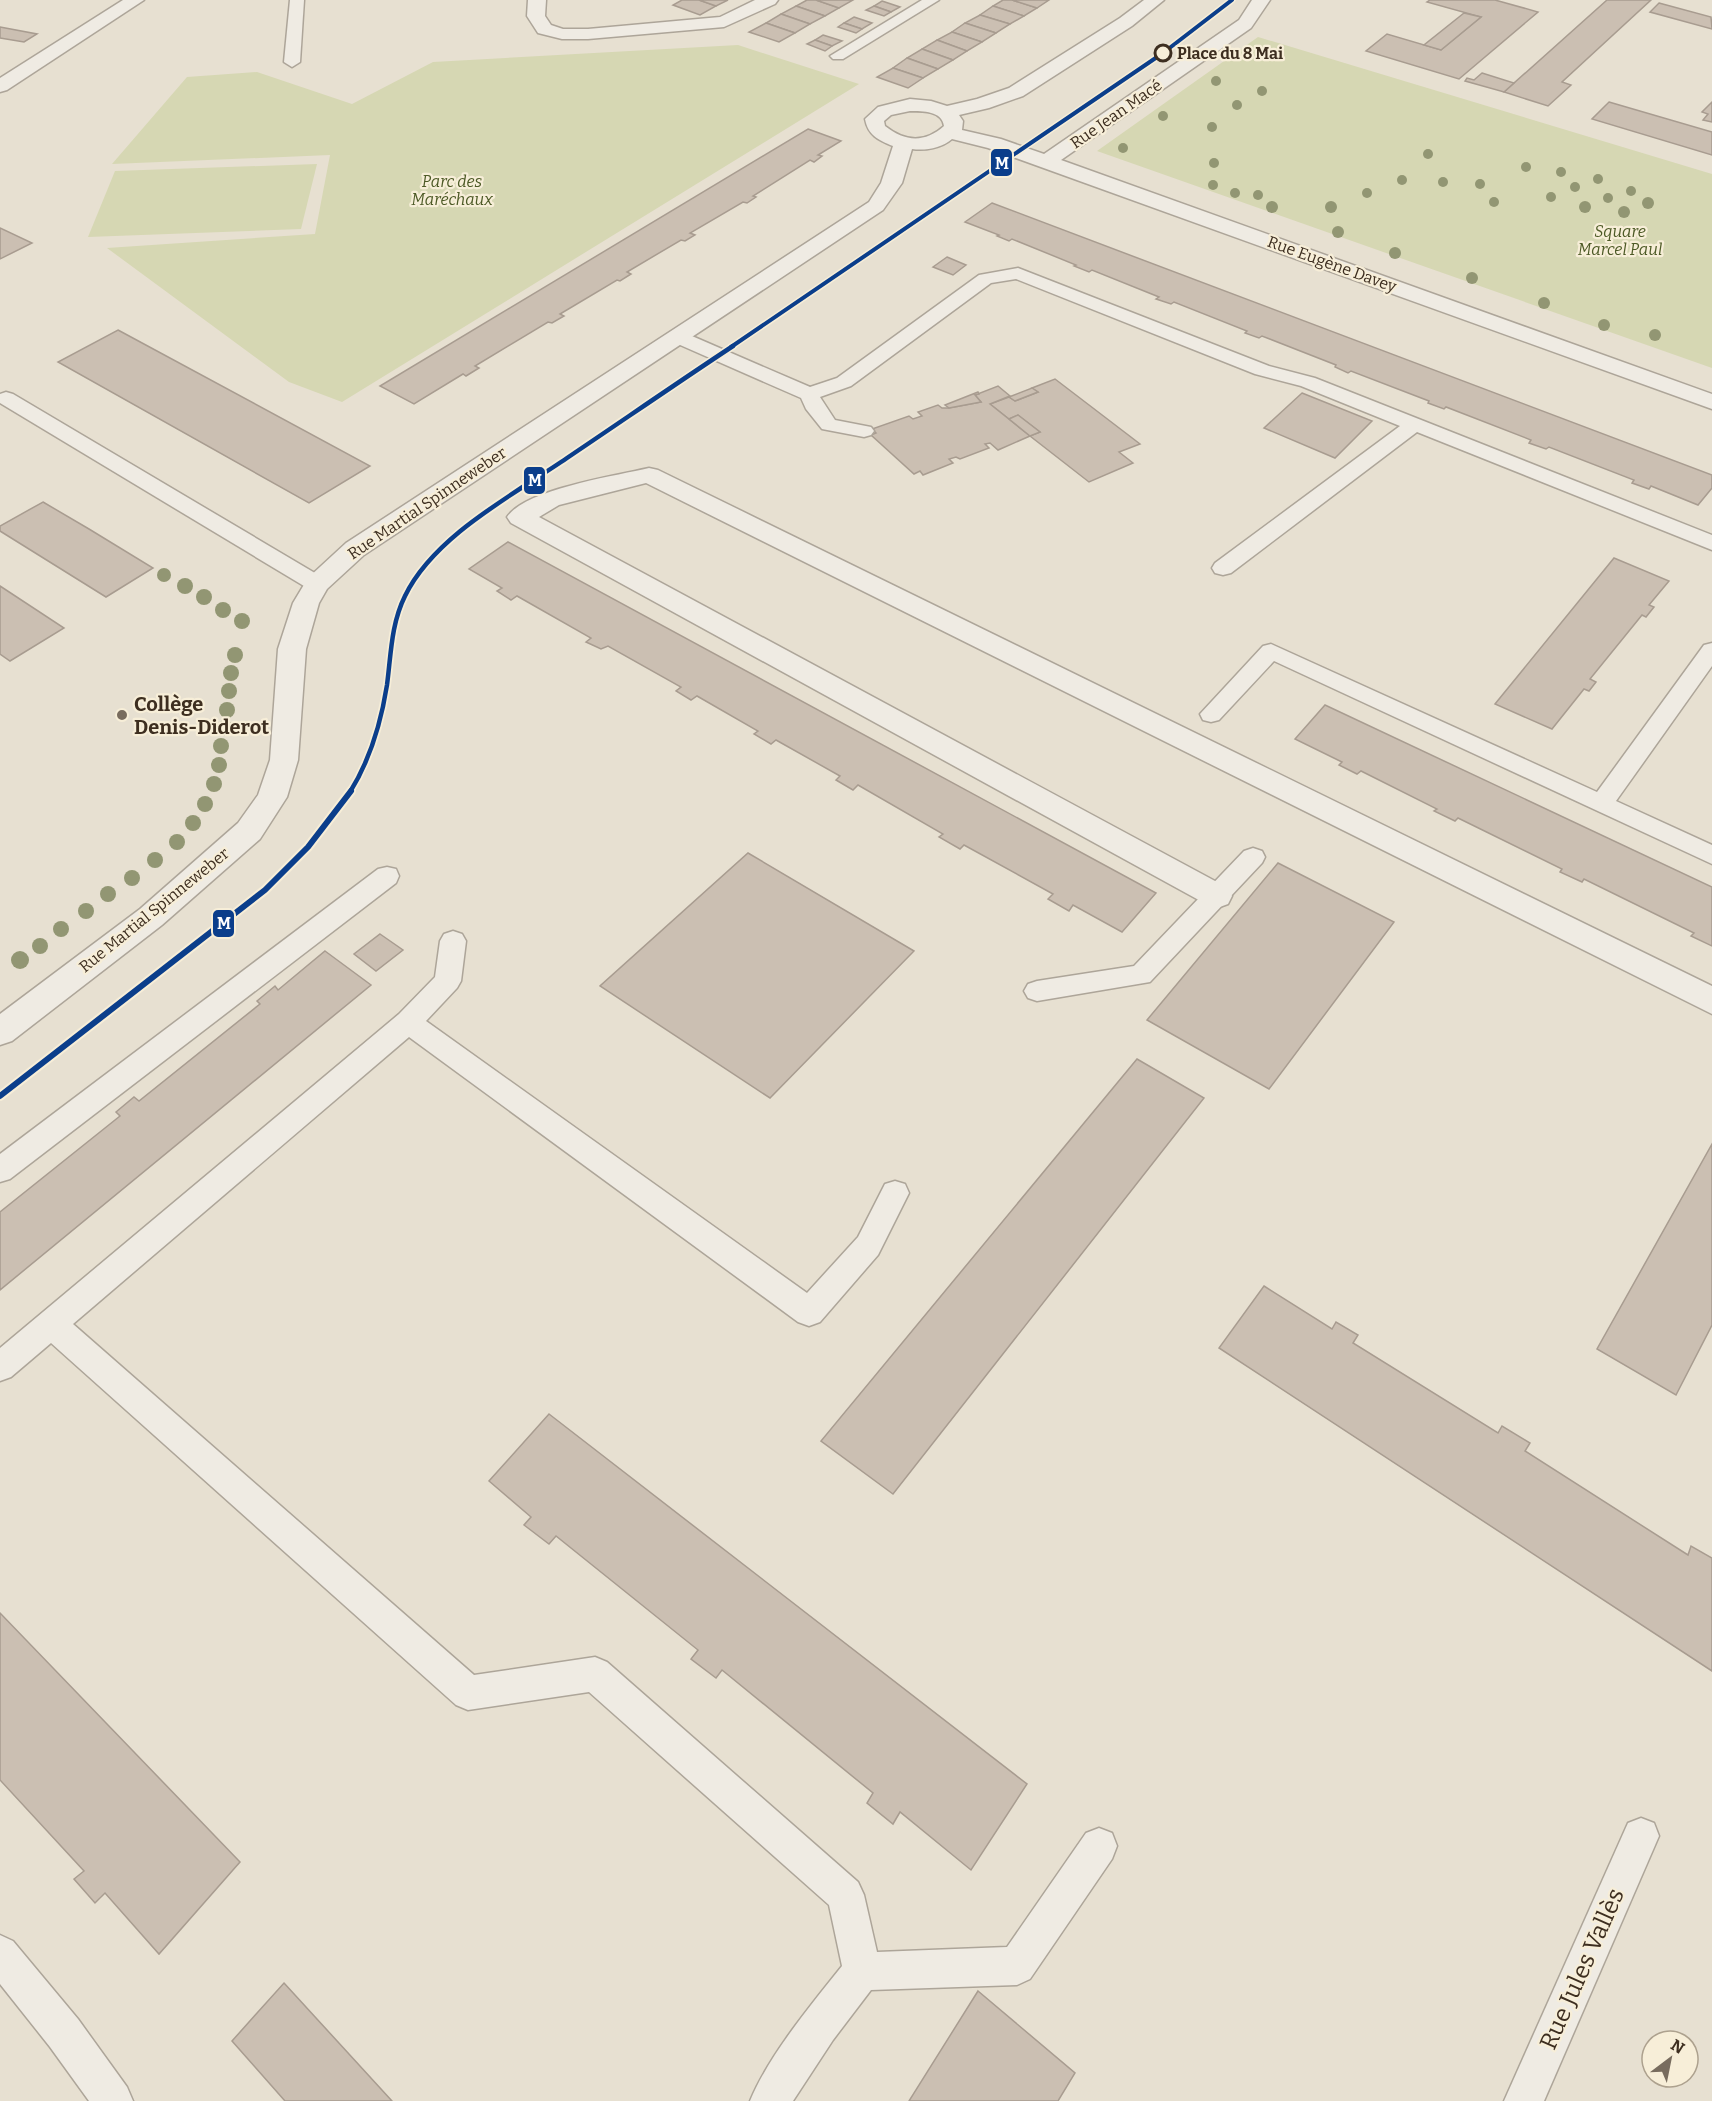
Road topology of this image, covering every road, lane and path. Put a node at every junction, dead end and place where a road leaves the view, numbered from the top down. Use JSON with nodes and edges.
{"nodes":[{"id":1,"x":135,"y":0,"type":"edge"},
{"id":2,"x":297,"y":0,"type":"edge"},
{"id":3,"x":537,"y":0,"type":"edge"},
{"id":4,"x":769,"y":0,"type":"edge"},
{"id":5,"x":932,"y":0,"type":"edge"},
{"id":6,"x":1155,"y":0,"type":"edge"},
{"id":7,"x":1262,"y":0,"type":"edge"},
{"id":8,"x":838,"y":56,"type":"dead end"},
{"id":9,"x":292,"y":62,"type":"dead end"},
{"id":10,"x":0,"y":86,"type":"edge"},
{"id":11,"x":945,"y":111,"type":"junction"},
{"id":12,"x":950,"y":133,"type":"junction"},
{"id":13,"x":904,"y":143,"type":"junction"},
{"id":14,"x":1046,"y":162,"type":"junction"},
{"id":15,"x":678,"y":337,"type":"junction"},
{"id":16,"x":809,"y":394,"type":"junction"},
{"id":17,"x":6,"y":398,"type":"dead end"},
{"id":18,"x":1712,"y":402,"type":"edge"},
{"id":19,"x":1414,"y":425,"type":"junction"},
{"id":20,"x":864,"y":431,"type":"dead end"},
{"id":21,"x":1712,"y":543,"type":"edge"},
{"id":22,"x":1223,"y":568,"type":"dead end"},
{"id":23,"x":316,"y":584,"type":"junction"},
{"id":24,"x":1712,"y":650,"type":"edge"},
{"id":25,"x":1211,"y":714,"type":"dead end"},
{"id":26,"x":1601,"y":804,"type":"junction"},
{"id":27,"x":1712,"y":855,"type":"edge"},
{"id":28,"x":1253,"y":857,"type":"dead end"},
{"id":29,"x":387,"y":876,"type":"dead end"},
{"id":30,"x":1216,"y":896,"type":"junction"},
{"id":31,"x":453,"y":941,"type":"dead end"},
{"id":32,"x":1037,"y":992,"type":"dead end"},
{"id":33,"x":1712,"y":1001,"type":"edge"},
{"id":34,"x":408,"y":1023,"type":"junction"},
{"id":35,"x":0,"y":1032,"type":"edge"},
{"id":36,"x":0,"y":1170,"type":"edge"},
{"id":37,"x":895,"y":1193,"type":"dead end"},
{"id":38,"x":52,"y":1325,"type":"junction"},
{"id":39,"x":0,"y":1367,"type":"edge"},
{"id":40,"x":1641,"y":1836,"type":"dead end"},
{"id":41,"x":1099,"y":1846,"type":"dead end"},
{"id":42,"x":0,"y":1954,"type":"edge"},
{"id":43,"x":862,"y":1971,"type":"junction"},
{"id":44,"x":113,"y":2101,"type":"edge"},
{"id":45,"x":770,"y":2101,"type":"edge"},
{"id":46,"x":1524,"y":2101,"type":"edge"}],
"edges":[{"from":1,"to":10,"type":"street"},
{"from":2,"to":9,"type":"lane"},
{"from":3,"to":4,"type":"street"},
{"from":5,"to":8,"type":"lane"},
{"from":6,"to":11,"type":"street"},
{"from":7,"to":14,"type":"street","name":"Rue Jean Macé"},
{"from":11,"to":12,"type":"street"},
{"from":11,"to":13,"type":"street"},
{"from":12,"to":13,"type":"street"},
{"from":12,"to":14,"type":"street","name":"Rue Eugène Davey"},
{"from":13,"to":15,"type":"street","name":"Rue Martial Spinneweber"},
{"from":14,"to":18,"type":"street","name":"Rue Eugène Davey"},
{"from":15,"to":16,"type":"lane"},
{"from":15,"to":23,"type":"street","name":"Rue Martial Spinneweber"},
{"from":16,"to":19,"type":"lane"},
{"from":16,"to":20,"type":"lane"},
{"from":17,"to":23,"type":"lane"},
{"from":19,"to":21,"type":"lane"},
{"from":19,"to":22,"type":"lane"},
{"from":23,"to":35,"type":"street","name":"Rue Martial Spinneweber"},
{"from":24,"to":26,"type":"lane"},
{"from":25,"to":26,"type":"lane"},
{"from":26,"to":27,"type":"lane"},
{"from":28,"to":30,"type":"lane"},
{"from":29,"to":36,"type":"lane"},
{"from":30,"to":32,"type":"lane"},
{"from":30,"to":33,"type":"street"},
{"from":31,"to":34,"type":"lane"},
{"from":34,"to":37,"type":"lane"},
{"from":34,"to":38,"type":"lane"},
{"from":38,"to":39,"type":"lane"},
{"from":38,"to":43,"type":"lane"},
{"from":40,"to":46,"type":"lane","name":"Rue Jules Vallès"},
{"from":41,"to":43,"type":"lane"},
{"from":42,"to":44,"type":"lane"},
{"from":43,"to":45,"type":"lane"}]}
